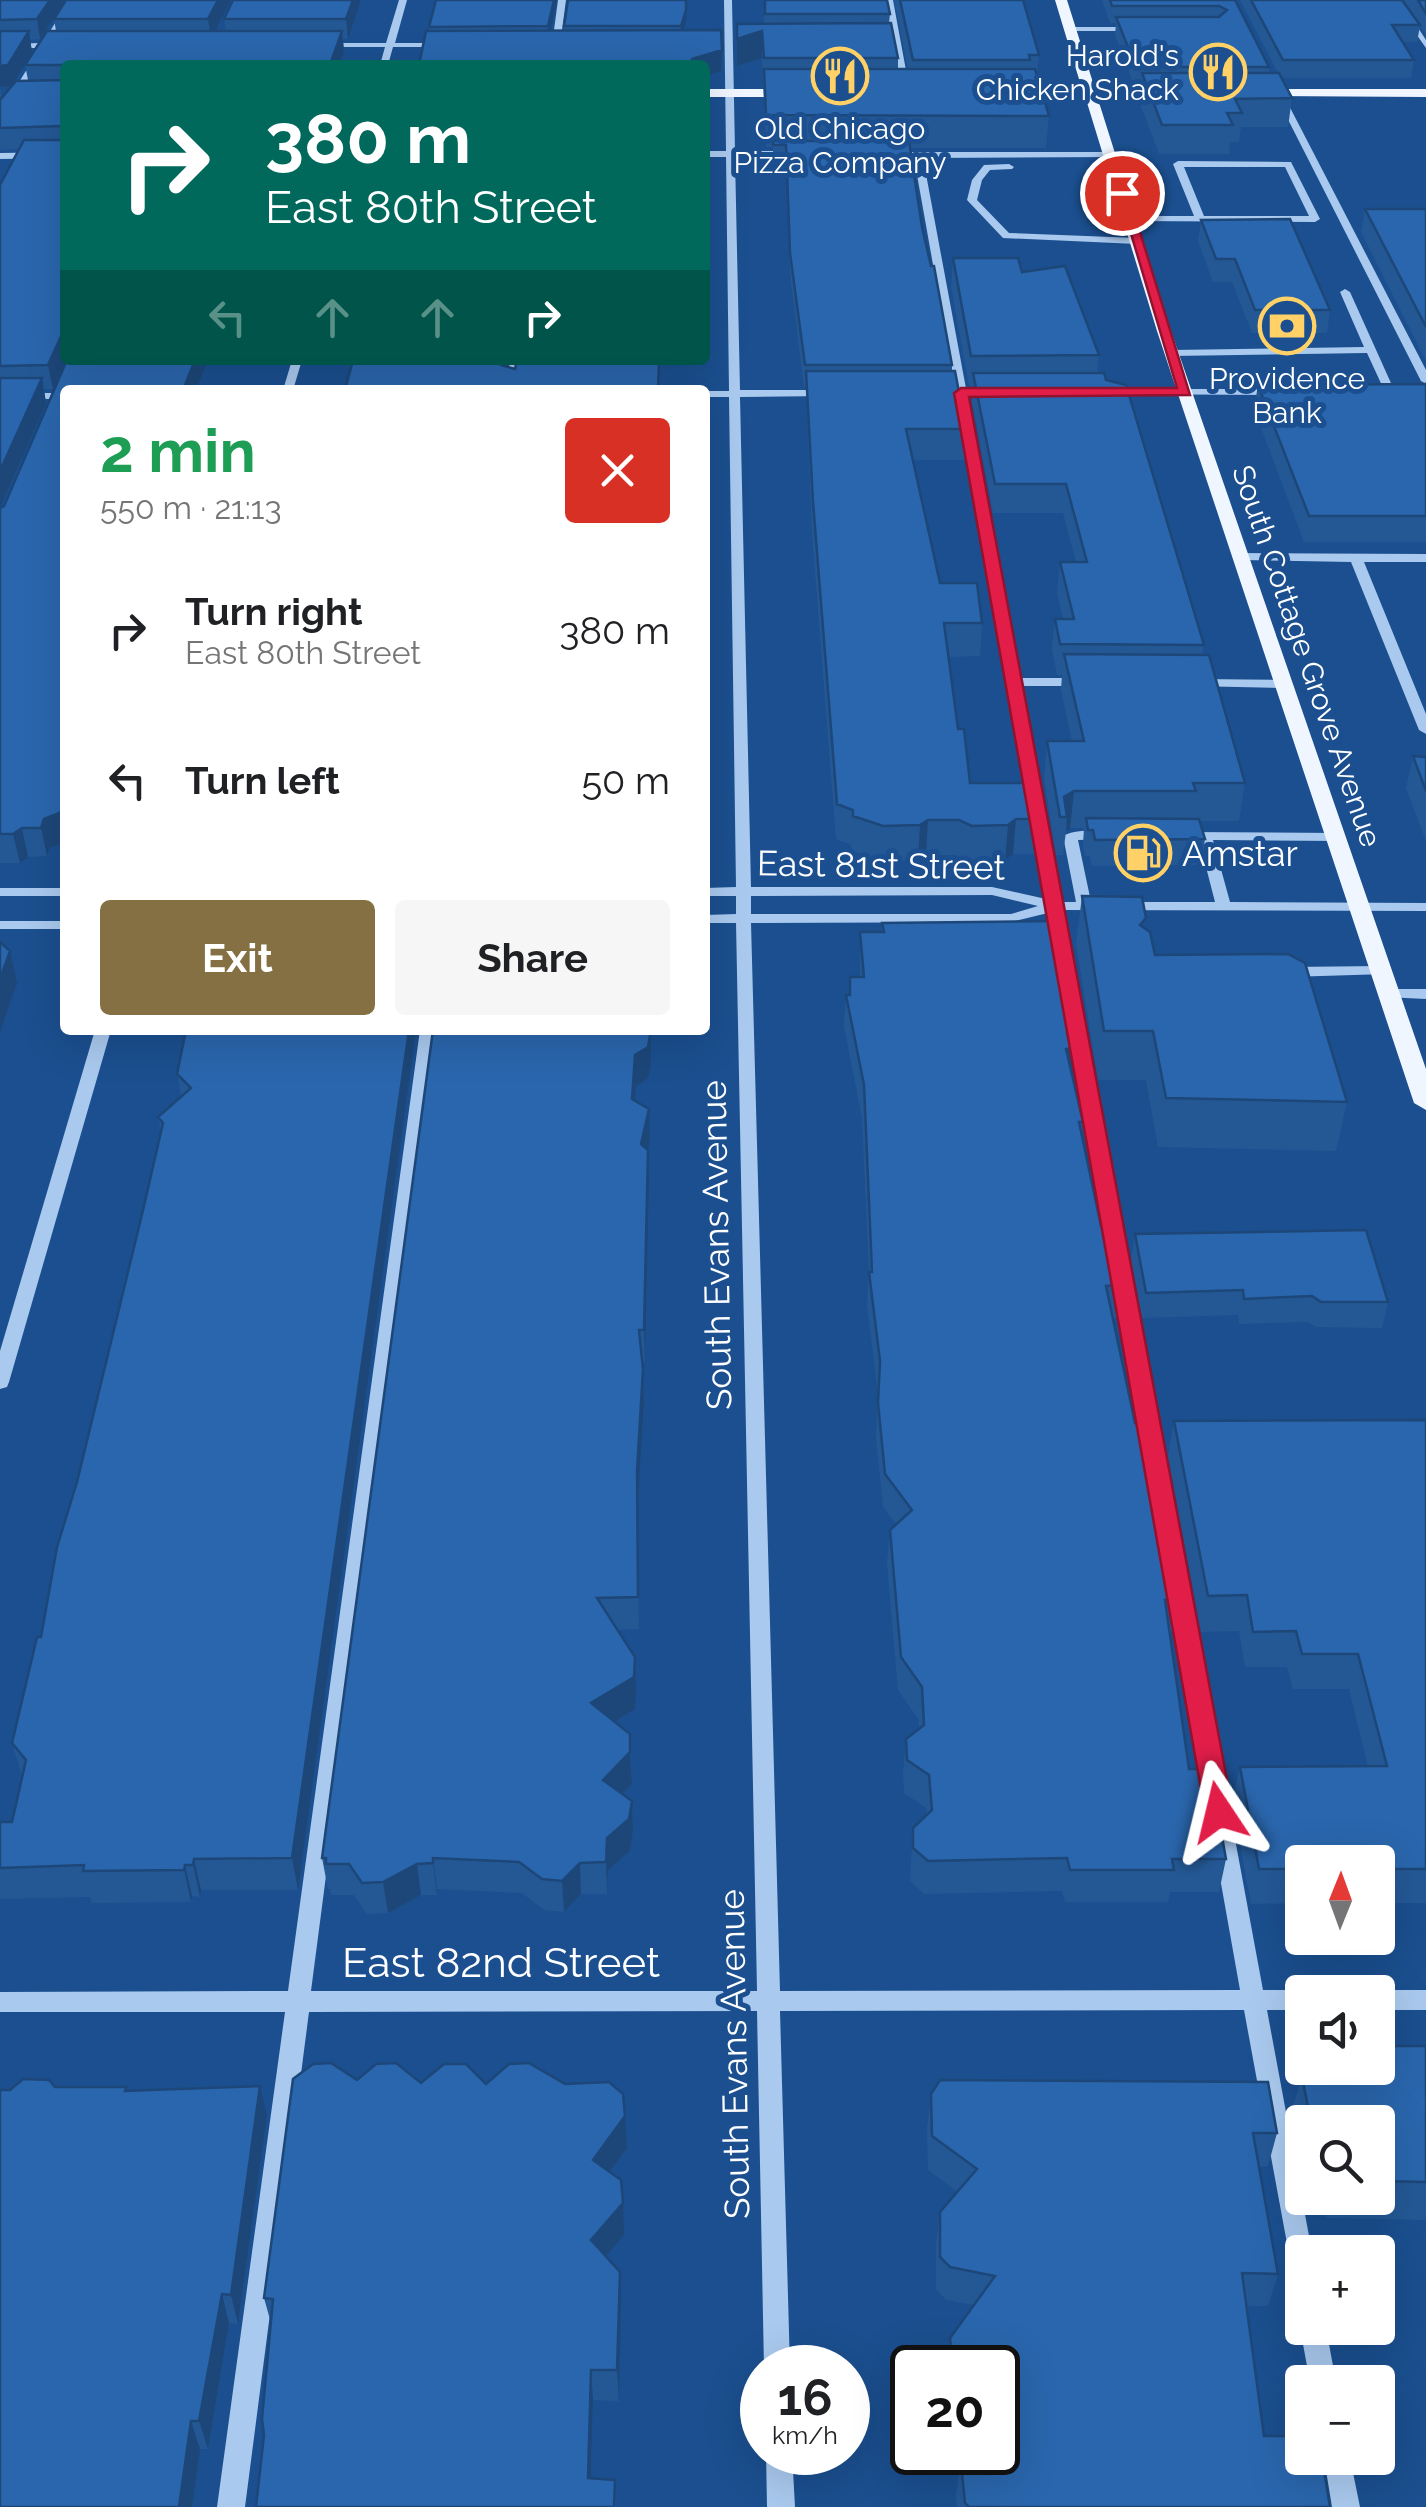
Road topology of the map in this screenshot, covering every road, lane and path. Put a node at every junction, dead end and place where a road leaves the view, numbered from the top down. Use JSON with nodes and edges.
{"nodes":[{"id":1,"x":72,"y":0,"type":"edge"},
{"id":2,"x":403,"y":0,"type":"edge"},
{"id":3,"x":562,"y":0,"type":"edge"},
{"id":4,"x":728,"y":0,"type":"edge"},
{"id":5,"x":889,"y":0,"type":"edge"},
{"id":6,"x":1060,"y":0,"type":"edge"},
{"id":7,"x":1396,"y":0,"type":"edge"},
{"id":8,"x":1071,"y":30,"type":"junction"},
{"id":9,"x":1146,"y":30,"type":"edge"},
{"id":10,"x":712,"y":44,"type":"edge"},
{"id":11,"x":729,"y":44,"type":"junction"},
{"id":12,"x":742,"y":44,"type":"edge"},
{"id":13,"x":880,"y":44,"type":"edge"},
{"id":14,"x":898,"y":44,"type":"junction"},
{"id":15,"x":316,"y":45,"type":"edge"},
{"id":16,"x":390,"y":45,"type":"junction"},
{"id":17,"x":468,"y":45,"type":"edge"},
{"id":18,"x":538,"y":45,"type":"edge"},
{"id":19,"x":556,"y":45,"type":"junction"},
{"id":20,"x":576,"y":45,"type":"edge"},
{"id":21,"x":0,"y":46,"type":"edge"},
{"id":22,"x":45,"y":46,"type":"junction"},
{"id":23,"x":74,"y":46,"type":"edge"},
{"id":24,"x":1426,"y":46,"type":"edge"},
{"id":25,"x":386,"y":60,"type":"edge"},
{"id":26,"x":1272,"y":79,"type":"edge"},
{"id":27,"x":814,"y":92,"type":"edge"},
{"id":28,"x":888,"y":92,"type":"edge"},
{"id":29,"x":906,"y":92,"type":"junction"},
{"id":30,"x":923,"y":92,"type":"edge"},
{"id":31,"x":989,"y":92,"type":"edge"},
{"id":32,"x":1092,"y":92,"type":"junction"},
{"id":33,"x":710,"y":93,"type":"edge"},
{"id":34,"x":730,"y":93,"type":"junction"},
{"id":35,"x":1192,"y":93,"type":"edge"},
{"id":36,"x":1243,"y":93,"type":"edge"},
{"id":37,"x":1278,"y":93,"type":"junction"},
{"id":38,"x":1426,"y":93,"type":"edge"},
{"id":39,"x":0,"y":94,"type":"edge"},
{"id":40,"x":15,"y":94,"type":"junction"},
{"id":41,"x":31,"y":94,"type":"edge"},
{"id":42,"x":0,"y":120,"type":"edge"},
{"id":43,"x":710,"y":154,"type":"edge"},
{"id":44,"x":731,"y":154,"type":"junction"},
{"id":45,"x":801,"y":154,"type":"edge"},
{"id":46,"x":898,"y":154,"type":"edge"},
{"id":47,"x":918,"y":154,"type":"junction"},
{"id":48,"x":60,"y":155,"type":"edge"},
{"id":49,"x":0,"y":156,"type":"edge"},
{"id":50,"x":1112,"y":161,"type":"junction"},
{"id":51,"x":1130,"y":219,"type":"junction"},
{"id":52,"x":1200,"y":219,"type":"junction"},
{"id":53,"x":1137,"y":242,"type":"junction"},
{"id":54,"x":1344,"y":292,"type":"dead end"},
{"id":55,"x":1370,"y":350,"type":"junction"},
{"id":56,"x":1172,"y":353,"type":"junction"},
{"id":57,"x":1426,"y":380,"type":"edge"},
{"id":58,"x":60,"y":392,"type":"edge"},
{"id":59,"x":1100,"y":392,"type":"edge"},
{"id":60,"x":1185,"y":392,"type":"junction"},
{"id":61,"x":1300,"y":392,"type":"edge"},
{"id":62,"x":1372,"y":392,"type":"edge"},
{"id":63,"x":1390,"y":392,"type":"junction"},
{"id":64,"x":1408,"y":392,"type":"edge"},
{"id":65,"x":849,"y":393,"type":"edge"},
{"id":66,"x":952,"y":393,"type":"junction"},
{"id":67,"x":981,"y":393,"type":"edge"},
{"id":68,"x":710,"y":394,"type":"edge"},
{"id":69,"x":735,"y":394,"type":"junction"},
{"id":70,"x":0,"y":396,"type":"edge"},
{"id":71,"x":60,"y":396,"type":"edge"},
{"id":72,"x":53,"y":409,"type":"edge"},
{"id":73,"x":1242,"y":556,"type":"junction"},
{"id":74,"x":1356,"y":558,"type":"junction"},
{"id":75,"x":1426,"y":558,"type":"edge"},
{"id":76,"x":1014,"y":682,"type":"junction"},
{"id":77,"x":1110,"y":682,"type":"edge"},
{"id":78,"x":1187,"y":683,"type":"edge"},
{"id":79,"x":1285,"y":684,"type":"junction"},
{"id":80,"x":1426,"y":730,"type":"edge"},
{"id":81,"x":1128,"y":836,"type":"edge"},
{"id":82,"x":1167,"y":836,"type":"edge"},
{"id":83,"x":1206,"y":836,"type":"junction"},
{"id":84,"x":1337,"y":837,"type":"junction"},
{"id":85,"x":0,"y":892,"type":"edge"},
{"id":86,"x":60,"y":892,"type":"edge"},
{"id":87,"x":710,"y":892,"type":"edge"},
{"id":88,"x":743,"y":892,"type":"junction"},
{"id":89,"x":1055,"y":906,"type":"junction"},
{"id":90,"x":1224,"y":906,"type":"junction"},
{"id":91,"x":1085,"y":907,"type":"junction"},
{"id":92,"x":1361,"y":907,"type":"junction"},
{"id":93,"x":1426,"y":907,"type":"edge"},
{"id":94,"x":710,"y":919,"type":"edge"},
{"id":95,"x":744,"y":919,"type":"junction"},
{"id":96,"x":0,"y":925,"type":"edge"},
{"id":97,"x":60,"y":925,"type":"edge"},
{"id":98,"x":1382,"y":971,"type":"junction"},
{"id":99,"x":1274,"y":972,"type":"edge"},
{"id":100,"x":1390,"y":994,"type":"junction"},
{"id":101,"x":1426,"y":994,"type":"edge"},
{"id":102,"x":102,"y":1035,"type":"edge"},
{"id":103,"x":427,"y":1035,"type":"edge"},
{"id":104,"x":1426,"y":1103,"type":"edge"},
{"id":105,"x":0,"y":1382,"type":"edge"},
{"id":106,"x":1254,"y":2000,"type":"junction"},
{"id":107,"x":1285,"y":2000,"type":"edge"},
{"id":108,"x":1395,"y":2000,"type":"edge"},
{"id":109,"x":1426,"y":2000,"type":"edge"},
{"id":110,"x":767,"y":2001,"type":"junction"},
{"id":111,"x":0,"y":2002,"type":"edge"},
{"id":112,"x":298,"y":2002,"type":"junction"},
{"id":113,"x":1296,"y":2235,"type":"edge"},
{"id":114,"x":776,"y":2345,"type":"edge"},
{"id":115,"x":779,"y":2475,"type":"edge"},
{"id":116,"x":1340,"y":2475,"type":"edge"},
{"id":117,"x":231,"y":2507,"type":"edge"},
{"id":118,"x":780,"y":2507,"type":"edge"},
{"id":119,"x":1346,"y":2507,"type":"edge"}],
"edges":[{"from":1,"to":22,"type":"street"},
{"from":2,"to":16,"type":"street"},
{"from":3,"to":19,"type":"street"},
{"from":4,"to":11,"type":"street","name":"South Evans Avenue"},
{"from":5,"to":14,"type":"street"},
{"from":6,"to":8,"type":"main road","name":"South Cottage Grove Avenue"},
{"from":7,"to":24,"type":"street"},
{"from":8,"to":9,"type":"street"},
{"from":8,"to":32,"type":"main road","name":"South Cottage Grove Avenue"},
{"from":10,"to":11,"type":"street"},
{"from":11,"to":12,"type":"street"},
{"from":11,"to":34,"type":"street","name":"South Evans Avenue"},
{"from":13,"to":14,"type":"street"},
{"from":14,"to":29,"type":"street"},
{"from":15,"to":16,"type":"street"},
{"from":16,"to":17,"type":"street"},
{"from":16,"to":25,"type":"street"},
{"from":18,"to":19,"type":"street"},
{"from":19,"to":20,"type":"street"},
{"from":21,"to":22,"type":"street"},
{"from":22,"to":23,"type":"street"},
{"from":22,"to":40,"type":"street"},
{"from":26,"to":37,"type":"street"},
{"from":27,"to":34,"type":"main road"},
{"from":28,"to":29,"type":"main road"},
{"from":29,"to":30,"type":"main road"},
{"from":31,"to":32,"type":"main road"},
{"from":32,"to":35,"type":"main road"},
{"from":32,"to":50,"type":"main road","name":"South Cottage Grove Avenue"},
{"from":33,"to":34,"type":"main road"},
{"from":34,"to":44,"type":"street","name":"South Evans Avenue"},
{"from":36,"to":37,"type":"main road"},
{"from":37,"to":38,"type":"main road"},
{"from":37,"to":57,"type":"street"},
{"from":39,"to":40,"type":"main road"},
{"from":40,"to":41,"type":"main road"},
{"from":40,"to":42,"type":"street"},
{"from":43,"to":44,"type":"street"},
{"from":44,"to":45,"type":"street"},
{"from":44,"to":69,"type":"street","name":"South Evans Avenue"},
{"from":46,"to":47,"type":"street"},
{"from":47,"to":50,"type":"street"},
{"from":47,"to":66,"type":"street"},
{"from":48,"to":49,"type":"street"},
{"from":50,"to":51,"type":"main road","name":"South Cottage Grove Avenue"},
{"from":50,"to":53,"type":"street"},
{"from":51,"to":52,"type":"street"},
{"from":51,"to":53,"type":"main road","name":"South Cottage Grove Avenue"},
{"from":52,"to":52,"type":"street"},
{"from":53,"to":56,"type":"main road","name":"South Cottage Grove Avenue"},
{"from":54,"to":55,"type":"street"},
{"from":55,"to":56,"type":"street"},
{"from":55,"to":63,"type":"street"},
{"from":56,"to":60,"type":"main road","name":"South Cottage Grove Avenue"},
{"from":58,"to":70,"type":"street"},
{"from":59,"to":60,"type":"street"},
{"from":60,"to":61,"type":"street"},
{"from":60,"to":73,"type":"main road","name":"South Cottage Grove Avenue"},
{"from":62,"to":63,"type":"street"},
{"from":63,"to":64,"type":"street"},
{"from":65,"to":69,"type":"street"},
{"from":66,"to":67,"type":"street"},
{"from":66,"to":76,"type":"street"},
{"from":68,"to":69,"type":"street"},
{"from":69,"to":88,"type":"street","name":"South Evans Avenue"},
{"from":71,"to":72,"type":"street"},
{"from":73,"to":74,"type":"street"},
{"from":73,"to":79,"type":"main road","name":"South Cottage Grove Avenue"},
{"from":74,"to":75,"type":"street"},
{"from":74,"to":80,"type":"street"},
{"from":76,"to":77,"type":"street"},
{"from":76,"to":89,"type":"street"},
{"from":78,"to":79,"type":"street"},
{"from":79,"to":84,"type":"main road","name":"South Cottage Grove Avenue"},
{"from":81,"to":91,"type":"street"},
{"from":82,"to":83,"type":"street"},
{"from":83,"to":84,"type":"street"},
{"from":83,"to":90,"type":"street"},
{"from":84,"to":92,"type":"main road","name":"South Cottage Grove Avenue"},
{"from":85,"to":86,"type":"street"},
{"from":87,"to":88,"type":"street","name":"East 81st Street"},
{"from":88,"to":89,"type":"street","name":"East 81st Street"},
{"from":88,"to":95,"type":"street","name":"South Evans Avenue"},
{"from":89,"to":91,"type":"street","name":"East 81st Street"},
{"from":89,"to":95,"type":"street","name":"East 81st Street"},
{"from":89,"to":106,"type":"street"},
{"from":90,"to":91,"type":"street","name":"East 81st Street"},
{"from":90,"to":92,"type":"street","name":"East 81st Street"},
{"from":92,"to":93,"type":"street","name":"East 81st Street"},
{"from":92,"to":98,"type":"main road","name":"South Cottage Grove Avenue"},
{"from":94,"to":95,"type":"street","name":"East 81st Street"},
{"from":95,"to":110,"type":"street","name":"South Evans Avenue"},
{"from":96,"to":97,"type":"street"},
{"from":98,"to":99,"type":"street"},
{"from":98,"to":100,"type":"main road","name":"South Cottage Grove Avenue"},
{"from":100,"to":101,"type":"street"},
{"from":100,"to":104,"type":"main road","name":"South Cottage Grove Avenue"},
{"from":102,"to":105,"type":"street"},
{"from":103,"to":112,"type":"street"},
{"from":106,"to":107,"type":"street","name":"East 82nd Street"},
{"from":106,"to":110,"type":"street","name":"East 82nd Street"},
{"from":106,"to":113,"type":"street"},
{"from":108,"to":109,"type":"street"},
{"from":110,"to":112,"type":"street","name":"East 82nd Street"},
{"from":110,"to":114,"type":"street","name":"South Evans Avenue"},
{"from":111,"to":112,"type":"street","name":"East 82nd Street"},
{"from":112,"to":117,"type":"street"},
{"from":115,"to":118,"type":"street"},
{"from":116,"to":119,"type":"street"}]}
